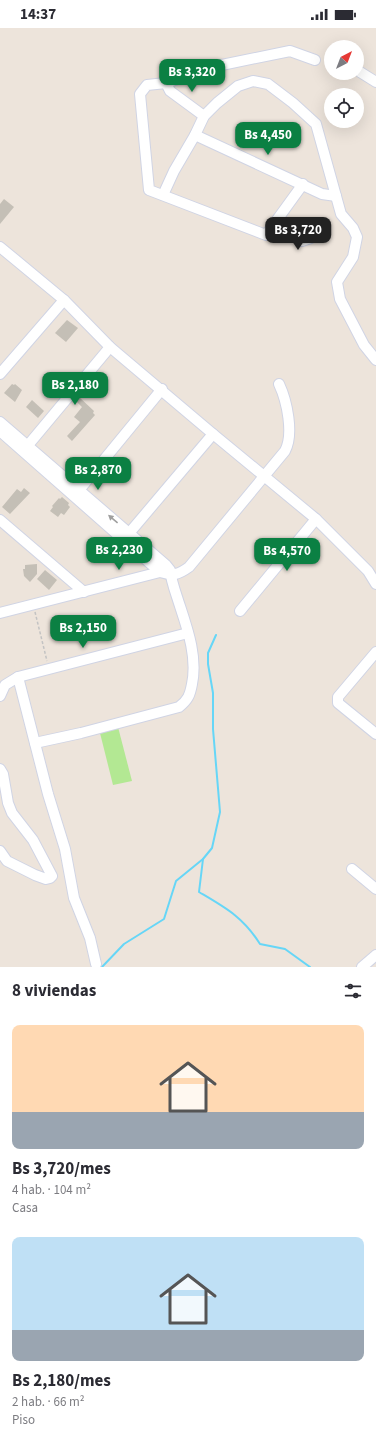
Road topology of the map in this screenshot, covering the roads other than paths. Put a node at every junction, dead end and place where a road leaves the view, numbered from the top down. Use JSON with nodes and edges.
{"nodes":[{"id":1,"x":315,"y":60,"type":"dead end"},
{"id":2,"x":364,"y":74,"type":"edge"},
{"id":3,"x":376,"y":82,"type":"edge"},
{"id":4,"x":166,"y":83,"type":"junction"},
{"id":5,"x":204,"y":116,"type":"junction"},
{"id":6,"x":196,"y":135,"type":"junction"},
{"id":7,"x":303,"y":184,"type":"junction"},
{"id":8,"x":163,"y":195,"type":"junction"},
{"id":9,"x":336,"y":196,"type":"junction"},
{"id":10,"x":273,"y":224,"type":"junction"},
{"id":11,"x":314,"y":230,"type":"dead end"},
{"id":12,"x":0,"y":247,"type":"edge"},
{"id":13,"x":64,"y":300,"type":"junction"},
{"id":14,"x":110,"y":347,"type":"junction"},
{"id":15,"x":376,"y":360,"type":"edge"},
{"id":16,"x":0,"y":374,"type":"edge"},
{"id":17,"x":279,"y":384,"type":"dead end"},
{"id":18,"x":162,"y":389,"type":"junction"},
{"id":19,"x":0,"y":422,"type":"edge"},
{"id":20,"x":0,"y":431,"type":"edge"},
{"id":21,"x":213,"y":434,"type":"junction"},
{"id":22,"x":25,"y":449,"type":"junction"},
{"id":23,"x":264,"y":477,"type":"junction"},
{"id":24,"x":77,"y":493,"type":"junction"},
{"id":25,"x":316,"y":519,"type":"junction"},
{"id":26,"x":0,"y":520,"type":"edge"},
{"id":27,"x":126,"y":536,"type":"junction"},
{"id":28,"x":160,"y":572,"type":"junction"},
{"id":29,"x":170,"y":575,"type":"junction"},
{"id":30,"x":376,"y":584,"type":"edge"},
{"id":31,"x":84,"y":592,"type":"junction"},
{"id":32,"x":240,"y":611,"type":"dead end"},
{"id":33,"x":0,"y":613,"type":"edge"},
{"id":34,"x":188,"y":633,"type":"junction"},
{"id":35,"x":376,"y":652,"type":"edge"},
{"id":36,"x":18,"y":678,"type":"junction"},
{"id":37,"x":0,"y":696,"type":"edge"},
{"id":38,"x":376,"y":734,"type":"edge"},
{"id":39,"x":35,"y":743,"type":"junction"},
{"id":40,"x":0,"y":769,"type":"edge"},
{"id":41,"x":0,"y":851,"type":"edge"},
{"id":42,"x":352,"y":869,"type":"dead end"},
{"id":43,"x":376,"y":889,"type":"edge"},
{"id":44,"x":376,"y":955,"type":"edge"},
{"id":45,"x":96,"y":964,"type":"dead end"},
{"id":46,"x":362,"y":967,"type":"edge"}],
"edges":[{"from":1,"to":4,"type":"street"},
{"from":2,"to":3,"type":"street"},
{"from":4,"to":5,"type":"street"},
{"from":4,"to":8,"type":"street"},
{"from":5,"to":6,"type":"street"},
{"from":5,"to":9,"type":"street"},
{"from":6,"to":7,"type":"street"},
{"from":6,"to":8,"type":"street"},
{"from":7,"to":9,"type":"street"},
{"from":7,"to":10,"type":"street"},
{"from":8,"to":10,"type":"street"},
{"from":9,"to":15,"type":"street"},
{"from":10,"to":11,"type":"street"},
{"from":12,"to":13,"type":"street"},
{"from":13,"to":14,"type":"street"},
{"from":13,"to":16,"type":"street"},
{"from":14,"to":18,"type":"street"},
{"from":14,"to":22,"type":"street"},
{"from":17,"to":23,"type":"street"},
{"from":18,"to":21,"type":"street"},
{"from":18,"to":24,"type":"street"},
{"from":19,"to":22,"type":"street"},
{"from":20,"to":22,"type":"street"},
{"from":21,"to":23,"type":"street"},
{"from":21,"to":27,"type":"street"},
{"from":22,"to":24,"type":"street"},
{"from":23,"to":25,"type":"street"},
{"from":23,"to":29,"type":"street"},
{"from":24,"to":27,"type":"street"},
{"from":25,"to":30,"type":"street"},
{"from":25,"to":32,"type":"street"},
{"from":26,"to":31,"type":"street"},
{"from":27,"to":28,"type":"street"},
{"from":27,"to":29,"type":"street"},
{"from":28,"to":29,"type":"street"},
{"from":28,"to":31,"type":"street"},
{"from":29,"to":34,"type":"street"},
{"from":31,"to":33,"type":"street"},
{"from":34,"to":36,"type":"street"},
{"from":34,"to":39,"type":"street"},
{"from":35,"to":38,"type":"street"},
{"from":36,"to":37,"type":"street"},
{"from":36,"to":39,"type":"street"},
{"from":39,"to":45,"type":"street"},
{"from":40,"to":41,"type":"street"},
{"from":42,"to":43,"type":"street"},
{"from":44,"to":46,"type":"street"}]}
